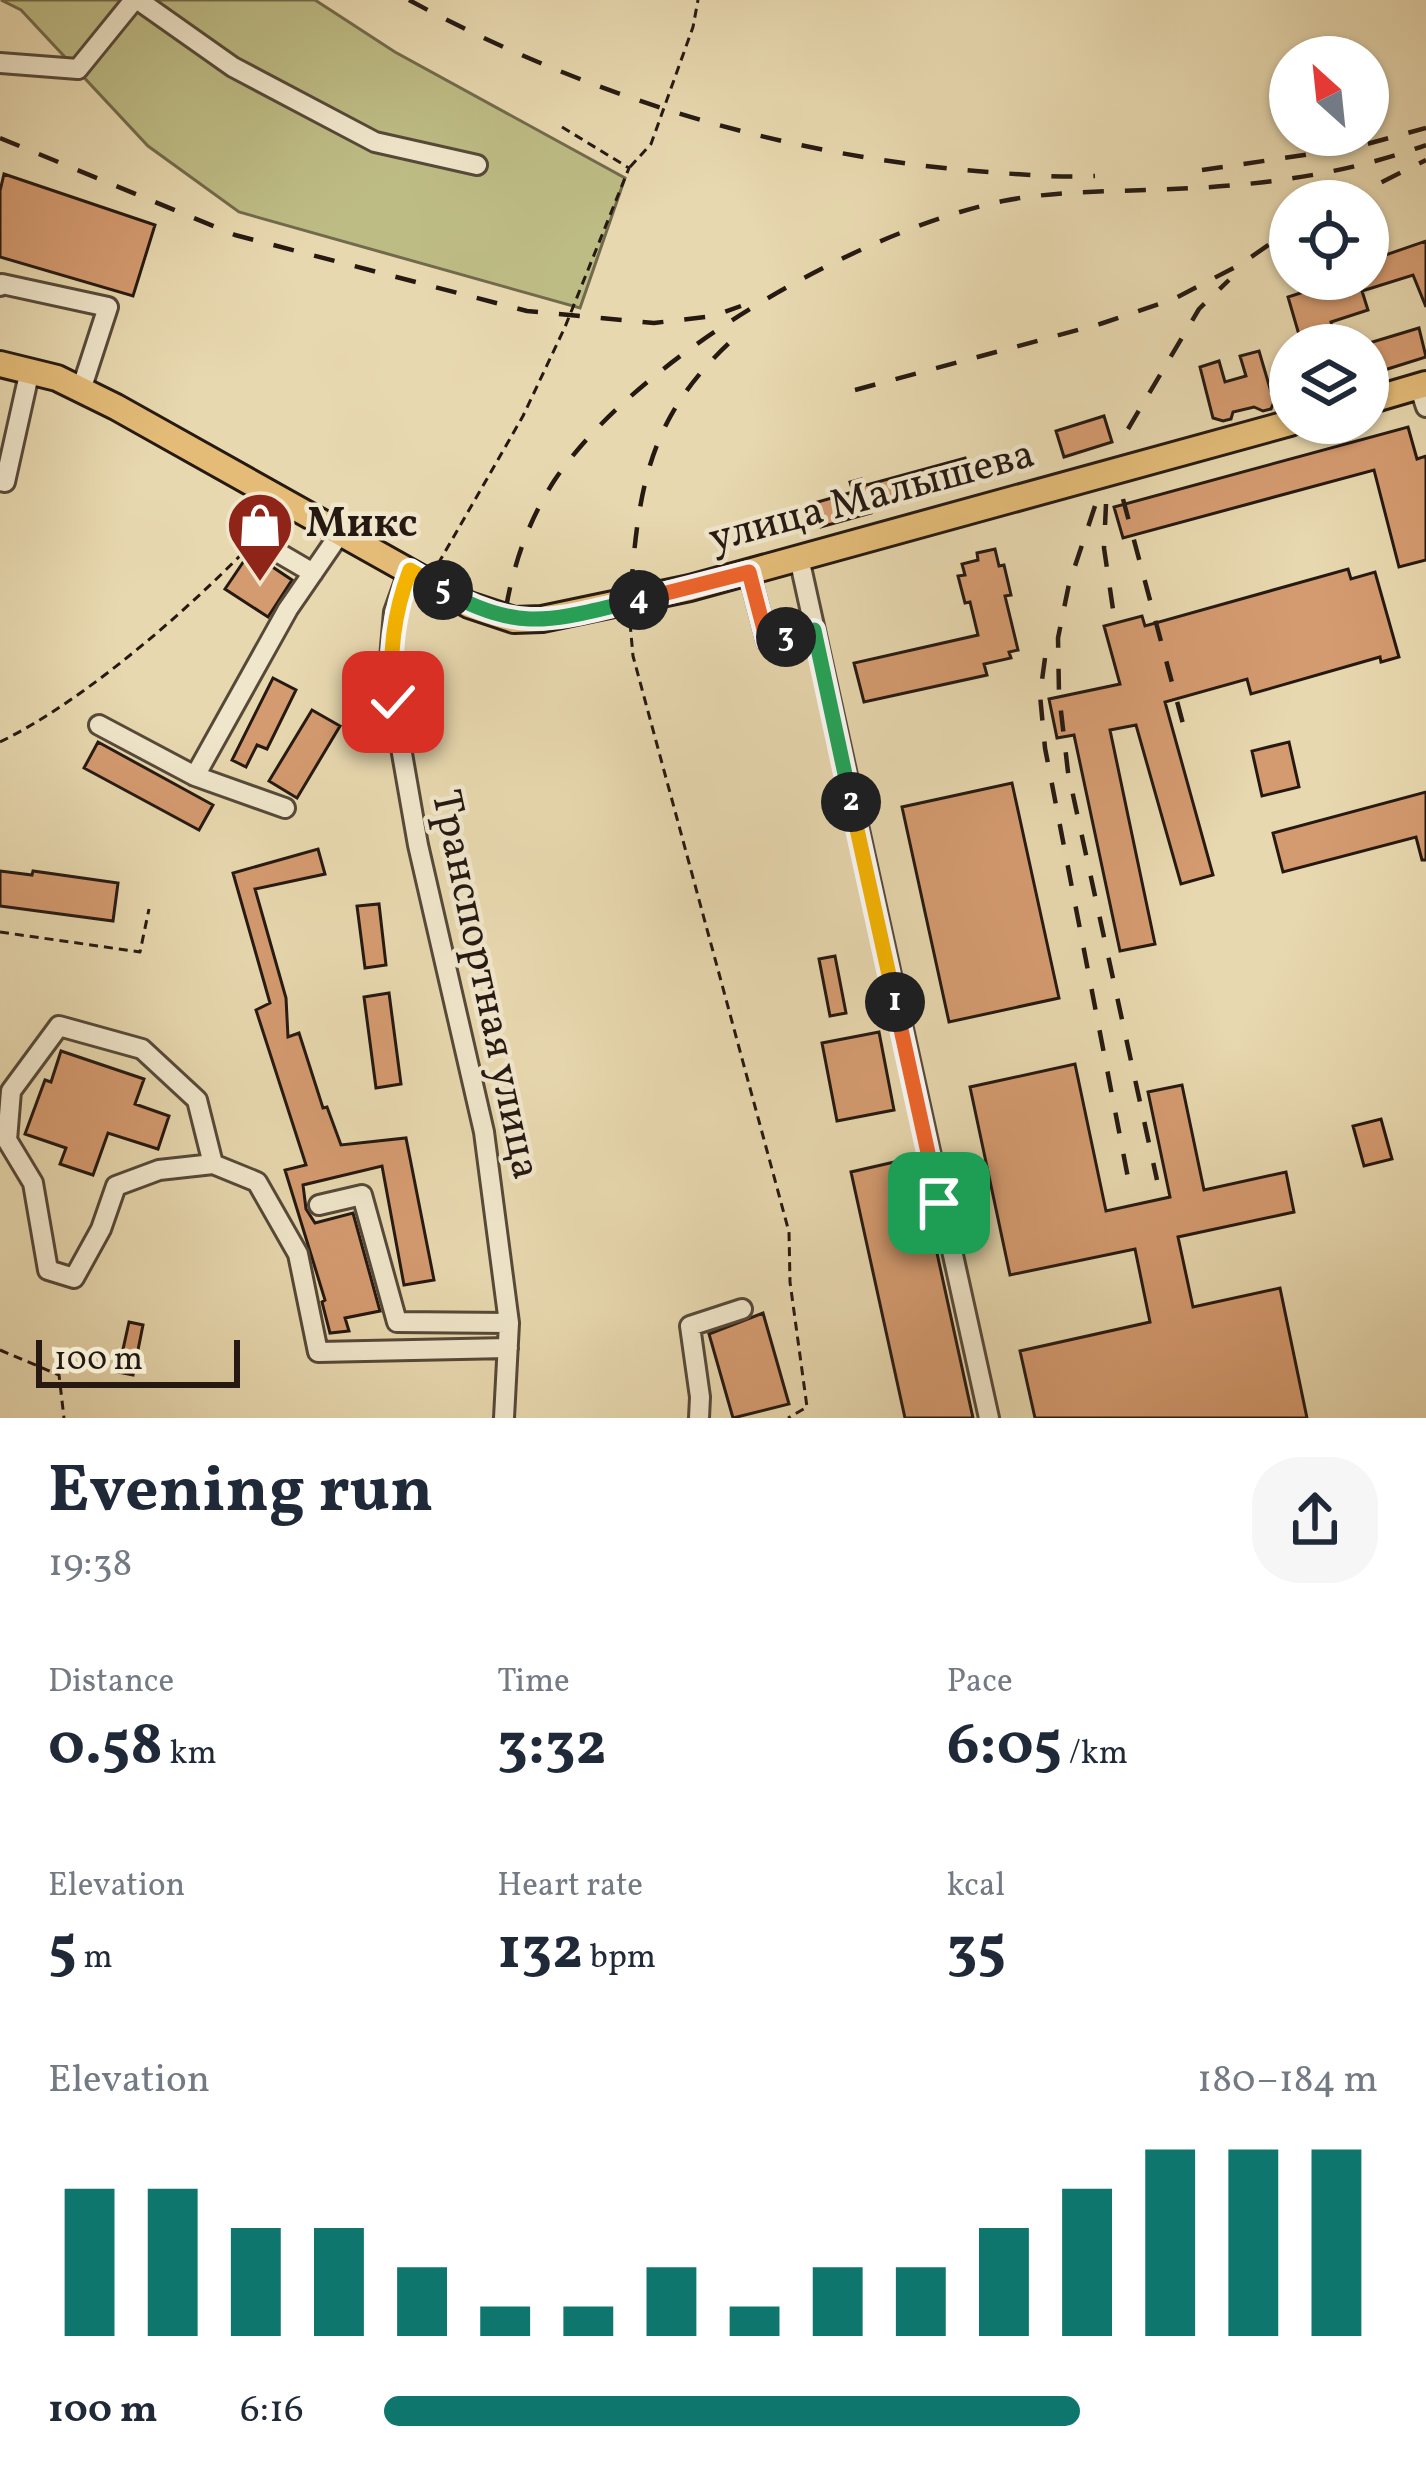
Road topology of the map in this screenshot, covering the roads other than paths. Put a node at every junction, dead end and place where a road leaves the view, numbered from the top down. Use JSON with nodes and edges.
{"nodes":[{"id":1,"x":136,"y":0,"type":"edge"},
{"id":2,"x":0,"y":63,"type":"edge"},
{"id":3,"x":477,"y":165,"type":"dead end"},
{"id":4,"x":0,"y":286,"type":"edge"},
{"id":5,"x":0,"y":364,"type":"edge"},
{"id":6,"x":31,"y":370,"type":"junction"},
{"id":7,"x":81,"y":390,"type":"junction"},
{"id":8,"x":1424,"y":392,"type":"edge"},
{"id":9,"x":1389,"y":398,"type":"edge"},
{"id":10,"x":1269,"y":429,"type":"edge"},
{"id":11,"x":0,"y":481,"type":"edge"},
{"id":12,"x":341,"y":532,"type":"junction"},
{"id":13,"x":272,"y":549,"type":"dead end"},
{"id":14,"x":799,"y":558,"type":"junction"},
{"id":15,"x":749,"y":572,"type":"junction"},
{"id":16,"x":313,"y":573,"type":"junction"},
{"id":17,"x":419,"y":575,"type":"junction"},
{"id":18,"x":814,"y":630,"type":"junction"},
{"id":19,"x":99,"y":725,"type":"dead end"},
{"id":20,"x":195,"y":776,"type":"junction"},
{"id":21,"x":285,"y":808,"type":"dead end"},
{"id":22,"x":213,"y":1164,"type":"junction"},
{"id":23,"x":319,"y":1205,"type":"dead end"},
{"id":24,"x":742,"y":1309,"type":"dead end"},
{"id":25,"x":509,"y":1323,"type":"junction"},
{"id":26,"x":508,"y":1348,"type":"junction"},
{"id":27,"x":504,"y":1418,"type":"edge"},
{"id":28,"x":699,"y":1418,"type":"edge"},
{"id":29,"x":989,"y":1418,"type":"edge"}],
"edges":[{"from":1,"to":2,"type":"street"},
{"from":1,"to":3,"type":"street"},
{"from":4,"to":7,"type":"street"},
{"from":5,"to":6,"type":"main road","name":"улица Малышева"},
{"from":6,"to":7,"type":"main road","name":"улица Малышева"},
{"from":6,"to":11,"type":"street"},
{"from":7,"to":12,"type":"main road","name":"улица Малышева"},
{"from":8,"to":9,"type":"main road"},
{"from":10,"to":14,"type":"main road","name":"улица Малышева"},
{"from":12,"to":16,"type":"street"},
{"from":12,"to":17,"type":"main road","name":"улица Малышева"},
{"from":13,"to":16,"type":"street"},
{"from":14,"to":15,"type":"main road","name":"улица Малышева"},
{"from":14,"to":18,"type":"street"},
{"from":15,"to":17,"type":"main road","name":"улица Малышева"},
{"from":15,"to":18,"type":"street"},
{"from":16,"to":20,"type":"street"},
{"from":17,"to":25,"type":"street","name":"Транспортная улица"},
{"from":18,"to":29,"type":"street"},
{"from":19,"to":20,"type":"street"},
{"from":20,"to":21,"type":"street"},
{"from":22,"to":22,"type":"street"},
{"from":22,"to":26,"type":"street"},
{"from":23,"to":25,"type":"street"},
{"from":24,"to":28,"type":"street"},
{"from":25,"to":26,"type":"street","name":"Транспортная улица"},
{"from":26,"to":27,"type":"street","name":"Транспортная улица"}]}
